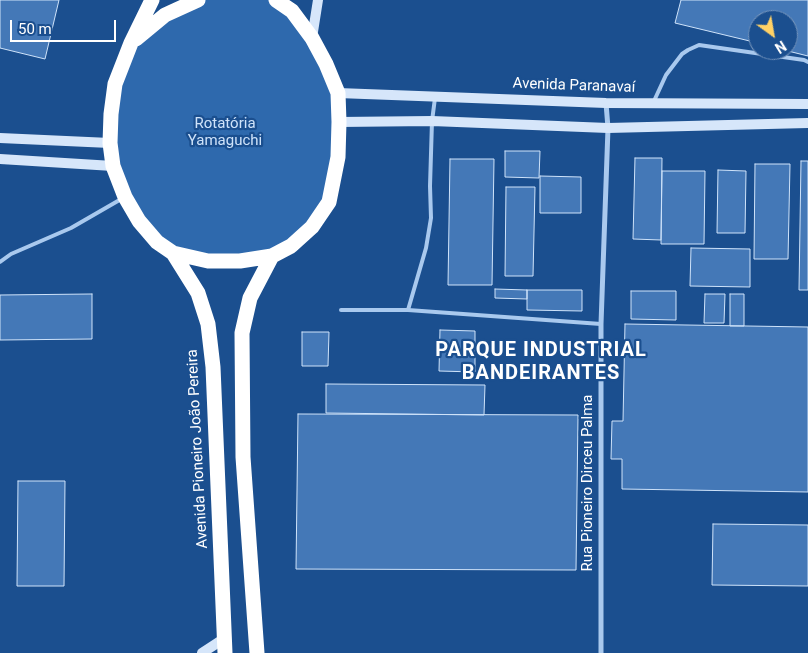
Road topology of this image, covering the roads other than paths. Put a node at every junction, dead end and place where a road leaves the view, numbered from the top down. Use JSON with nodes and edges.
{"nodes":[{"id":1,"x":152,"y":0,"type":"edge"},
{"id":2,"x":198,"y":0,"type":"edge"},
{"id":3,"x":276,"y":0,"type":"edge"},
{"id":4,"x":318,"y":0,"type":"edge"},
{"id":5,"x":312,"y":38,"type":"junction"},
{"id":6,"x":132,"y":43,"type":"junction"},
{"id":7,"x":808,"y":62,"type":"edge"},
{"id":8,"x":338,"y":93,"type":"junction"},
{"id":9,"x":435,"y":96,"type":"junction"},
{"id":10,"x":606,"y":103,"type":"junction"},
{"id":11,"x":654,"y":103,"type":"junction"},
{"id":12,"x":808,"y":104,"type":"edge"},
{"id":13,"x":432,"y":121,"type":"junction"},
{"id":14,"x":339,"y":122,"type":"junction"},
{"id":15,"x":808,"y":123,"type":"edge"},
{"id":16,"x":608,"y":128,"type":"junction"},
{"id":17,"x":0,"y":138,"type":"edge"},
{"id":18,"x":110,"y":143,"type":"junction"},
{"id":19,"x":0,"y":160,"type":"edge"},
{"id":20,"x":113,"y":166,"type":"junction"},
{"id":21,"x":125,"y":196,"type":"junction"},
{"id":22,"x":173,"y":253,"type":"junction"},
{"id":23,"x":272,"y":256,"type":"junction"},
{"id":24,"x":0,"y":262,"type":"edge"},
{"id":25,"x":341,"y":310,"type":"dead end"},
{"id":26,"x":408,"y":310,"type":"junction"},
{"id":27,"x":601,"y":324,"type":"junction"},
{"id":28,"x":225,"y":646,"type":"edge"},
{"id":29,"x":202,"y":653,"type":"edge"},
{"id":30,"x":256,"y":653,"type":"edge"},
{"id":31,"x":601,"y":653,"type":"edge"}],
"edges":[{"from":1,"to":6,"type":"highway"},
{"from":2,"to":6,"type":"highway"},
{"from":3,"to":5,"type":"highway"},
{"from":4,"to":5,"type":"street"},
{"from":5,"to":8,"type":"highway"},
{"from":6,"to":18,"type":"highway"},
{"from":7,"to":11,"type":"lane"},
{"from":8,"to":9,"type":"street","name":"Avenida Paranavaí"},
{"from":8,"to":14,"type":"highway"},
{"from":9,"to":10,"type":"street","name":"Avenida Paranavaí"},
{"from":9,"to":13,"type":"lane"},
{"from":10,"to":11,"type":"street","name":"Avenida Paranavaí"},
{"from":10,"to":16,"type":"street","name":"Rua Pioneiro Dirceu Palma"},
{"from":11,"to":12,"type":"street","name":"Avenida Paranavaí"},
{"from":13,"to":14,"type":"street"},
{"from":13,"to":16,"type":"street"},
{"from":13,"to":26,"type":"lane"},
{"from":14,"to":23,"type":"highway"},
{"from":15,"to":16,"type":"street"},
{"from":16,"to":27,"type":"street","name":"Rua Pioneiro Dirceu Palma"},
{"from":17,"to":18,"type":"street"},
{"from":18,"to":20,"type":"highway"},
{"from":19,"to":20,"type":"street"},
{"from":20,"to":21,"type":"highway"},
{"from":21,"to":22,"type":"highway"},
{"from":21,"to":24,"type":"lane"},
{"from":22,"to":23,"type":"highway"},
{"from":22,"to":28,"type":"highway","name":"Avenida Pioneiro João Pereira"},
{"from":23,"to":30,"type":"highway"},
{"from":25,"to":26,"type":"lane"},
{"from":26,"to":27,"type":"lane"},
{"from":27,"to":31,"type":"street","name":"Rua Pioneiro Dirceu Palma"},
{"from":28,"to":29,"type":"street"}]}
